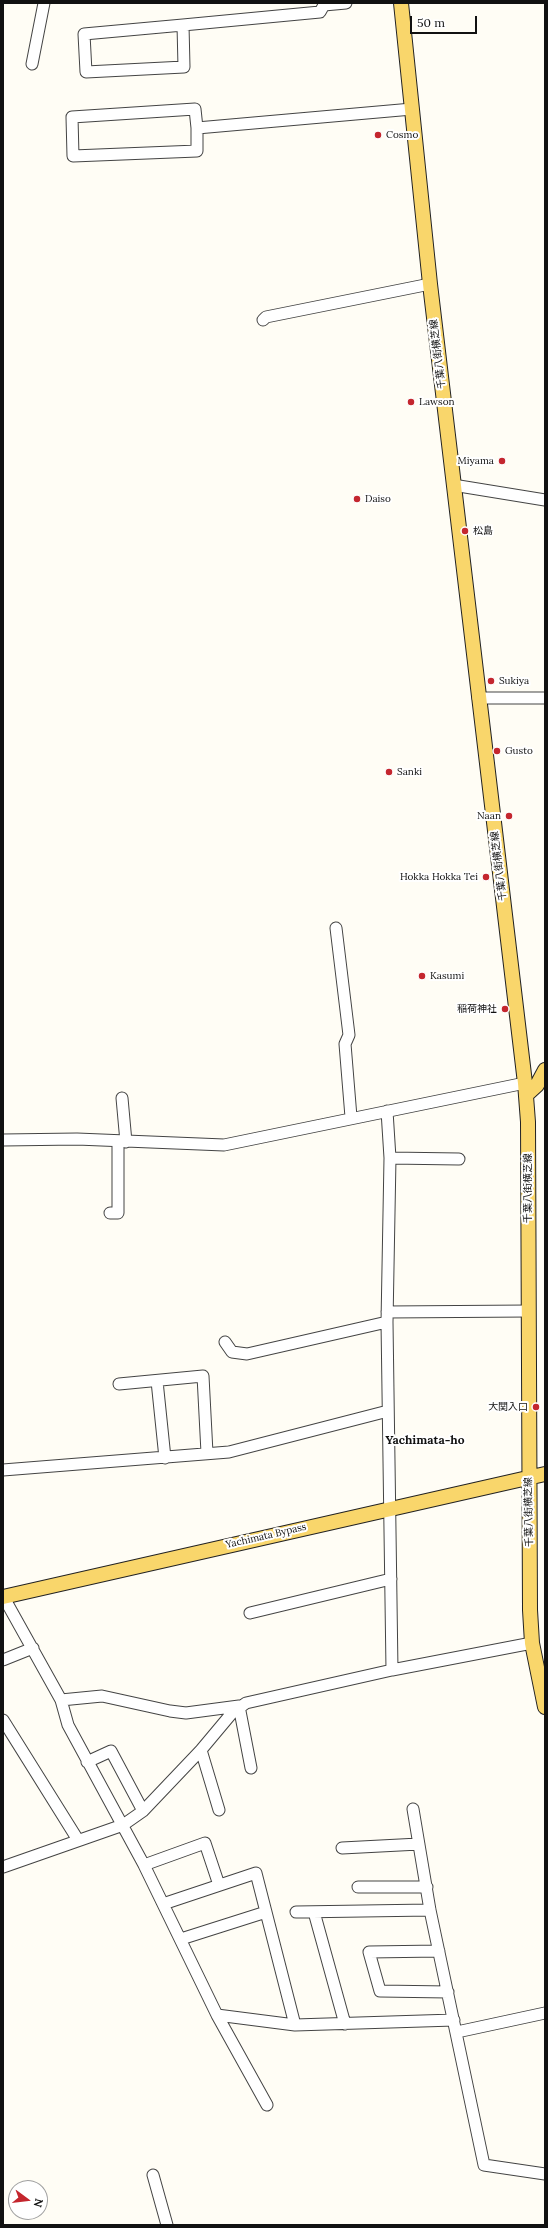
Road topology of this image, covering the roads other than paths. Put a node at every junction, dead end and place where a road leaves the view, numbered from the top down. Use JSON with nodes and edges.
{"nodes":[{"id":1,"x":44,"y":3,"type":"edge"},
{"id":2,"x":346,"y":3,"type":"edge"},
{"id":3,"x":400,"y":3,"type":"edge"},
{"id":4,"x":183,"y":25,"type":"junction"},
{"id":5,"x":32,"y":64,"type":"dead end"},
{"id":6,"x":412,"y":109,"type":"junction"},
{"id":7,"x":197,"y":128,"type":"junction"},
{"id":8,"x":430,"y":284,"type":"junction"},
{"id":9,"x":263,"y":320,"type":"dead end"},
{"id":10,"x":453,"y":485,"type":"junction"},
{"id":11,"x":545,"y":500,"type":"edge"},
{"id":12,"x":478,"y":698,"type":"junction"},
{"id":13,"x":545,"y":698,"type":"edge"},
{"id":14,"x":336,"y":928,"type":"dead end"},
{"id":15,"x":545,"y":1070,"type":"edge"},
{"id":16,"x":525,"y":1089,"type":"junction"},
{"id":17,"x":122,"y":1098,"type":"dead end"},
{"id":18,"x":387,"y":1111,"type":"junction"},
{"id":19,"x":351,"y":1117,"type":"junction"},
{"id":20,"x":3,"y":1140,"type":"edge"},
{"id":21,"x":122,"y":1142,"type":"junction"},
{"id":22,"x":390,"y":1158,"type":"junction"},
{"id":23,"x":459,"y":1159,"type":"dead end"},
{"id":24,"x":110,"y":1213,"type":"dead end"},
{"id":25,"x":529,"y":1311,"type":"junction"},
{"id":26,"x":387,"y":1317,"type":"junction"},
{"id":27,"x":226,"y":1342,"type":"dead end"},
{"id":28,"x":157,"y":1381,"type":"junction"},
{"id":29,"x":119,"y":1384,"type":"dead end"},
{"id":30,"x":388,"y":1411,"type":"junction"},
{"id":31,"x":207,"y":1453,"type":"junction"},
{"id":32,"x":165,"y":1458,"type":"junction"},
{"id":33,"x":3,"y":1470,"type":"edge"},
{"id":34,"x":545,"y":1474,"type":"edge"},
{"id":35,"x":529,"y":1478,"type":"junction"},
{"id":36,"x":390,"y":1508,"type":"junction"},
{"id":37,"x":391,"y":1579,"type":"junction"},
{"id":38,"x":3,"y":1596,"type":"edge"},
{"id":39,"x":250,"y":1612,"type":"dead end"},
{"id":40,"x":532,"y":1643,"type":"junction"},
{"id":41,"x":33,"y":1648,"type":"junction"},
{"id":42,"x":3,"y":1660,"type":"edge"},
{"id":43,"x":392,"y":1670,"type":"junction"},
{"id":44,"x":541,"y":1673,"type":"edge"},
{"id":45,"x":61,"y":1700,"type":"junction"},
{"id":46,"x":240,"y":1706,"type":"junction"},
{"id":47,"x":545,"y":1707,"type":"edge"},
{"id":48,"x":3,"y":1720,"type":"edge"},
{"id":49,"x":201,"y":1750,"type":"junction"},
{"id":50,"x":87,"y":1762,"type":"junction"},
{"id":51,"x":251,"y":1768,"type":"dead end"},
{"id":52,"x":413,"y":1809,"type":"dead end"},
{"id":53,"x":143,"y":1810,"type":"junction"},
{"id":54,"x":219,"y":1810,"type":"dead end"},
{"id":55,"x":123,"y":1825,"type":"junction"},
{"id":56,"x":78,"y":1840,"type":"junction"},
{"id":57,"x":419,"y":1844,"type":"junction"},
{"id":58,"x":342,"y":1848,"type":"dead end"},
{"id":59,"x":144,"y":1865,"type":"junction"},
{"id":60,"x":3,"y":1867,"type":"edge"},
{"id":61,"x":219,"y":1885,"type":"junction"},
{"id":62,"x":358,"y":1887,"type":"dead end"},
{"id":63,"x":427,"y":1887,"type":"junction"},
{"id":64,"x":163,"y":1904,"type":"junction"},
{"id":65,"x":430,"y":1910,"type":"junction"},
{"id":66,"x":266,"y":1912,"type":"junction"},
{"id":67,"x":296,"y":1912,"type":"dead end"},
{"id":68,"x":314,"y":1912,"type":"junction"},
{"id":69,"x":181,"y":1940,"type":"junction"},
{"id":70,"x":439,"y":1951,"type":"junction"},
{"id":71,"x":448,"y":1992,"type":"junction"},
{"id":72,"x":545,"y":2013,"type":"edge"},
{"id":73,"x":217,"y":2014,"type":"junction"},
{"id":74,"x":454,"y":2020,"type":"junction"},
{"id":75,"x":345,"y":2024,"type":"junction"},
{"id":76,"x":295,"y":2026,"type":"junction"},
{"id":77,"x":457,"y":2032,"type":"junction"},
{"id":78,"x":267,"y":2105,"type":"dead end"},
{"id":79,"x":545,"y":2174,"type":"edge"},
{"id":80,"x":153,"y":2175,"type":"dead end"},
{"id":81,"x":167,"y":2225,"type":"edge"}],
"edges":[{"from":1,"to":5,"type":"street"},
{"from":2,"to":4,"type":"street"},
{"from":3,"to":6,"type":"main road","name":"千葉八街横芝線"},
{"from":4,"to":4,"type":"street"},
{"from":6,"to":7,"type":"street"},
{"from":6,"to":8,"type":"main road","name":"千葉八街横芝線"},
{"from":7,"to":7,"type":"street"},
{"from":8,"to":9,"type":"street"},
{"from":8,"to":10,"type":"main road","name":"千葉八街横芝線"},
{"from":10,"to":11,"type":"street"},
{"from":10,"to":12,"type":"main road","name":"千葉八街横芝線"},
{"from":12,"to":13,"type":"street"},
{"from":12,"to":16,"type":"main road","name":"千葉八街横芝線"},
{"from":14,"to":19,"type":"street"},
{"from":15,"to":16,"type":"main road"},
{"from":16,"to":18,"type":"street"},
{"from":16,"to":25,"type":"main road","name":"千葉八街横芝線"},
{"from":17,"to":21,"type":"street"},
{"from":18,"to":19,"type":"street"},
{"from":18,"to":22,"type":"street"},
{"from":19,"to":21,"type":"street"},
{"from":20,"to":21,"type":"street"},
{"from":21,"to":24,"type":"street"},
{"from":22,"to":23,"type":"street"},
{"from":22,"to":26,"type":"street"},
{"from":25,"to":26,"type":"street"},
{"from":25,"to":35,"type":"main road","name":"千葉八街横芝線"},
{"from":26,"to":27,"type":"street"},
{"from":26,"to":30,"type":"street"},
{"from":28,"to":29,"type":"street"},
{"from":28,"to":31,"type":"street"},
{"from":28,"to":32,"type":"street"},
{"from":30,"to":31,"type":"street"},
{"from":30,"to":36,"type":"street"},
{"from":31,"to":32,"type":"street"},
{"from":32,"to":33,"type":"street"},
{"from":34,"to":35,"type":"main road","name":"Yachimata Bypass"},
{"from":35,"to":36,"type":"main road","name":"Yachimata Bypass"},
{"from":35,"to":40,"type":"main road","name":"千葉八街横芝線"},
{"from":36,"to":37,"type":"street"},
{"from":36,"to":38,"type":"main road","name":"Yachimata Bypass"},
{"from":37,"to":39,"type":"street"},
{"from":37,"to":43,"type":"street"},
{"from":38,"to":41,"type":"street"},
{"from":40,"to":43,"type":"street"},
{"from":40,"to":44,"type":"main road","name":"千葉八街横芝線"},
{"from":41,"to":42,"type":"street"},
{"from":41,"to":45,"type":"street"},
{"from":43,"to":46,"type":"street"},
{"from":44,"to":47,"type":"main road","name":"千葉八街横芝線"},
{"from":45,"to":46,"type":"street"},
{"from":45,"to":50,"type":"street"},
{"from":46,"to":49,"type":"street"},
{"from":46,"to":51,"type":"street"},
{"from":48,"to":56,"type":"street"},
{"from":49,"to":53,"type":"street"},
{"from":49,"to":54,"type":"street"},
{"from":50,"to":53,"type":"street"},
{"from":50,"to":55,"type":"street"},
{"from":52,"to":57,"type":"street"},
{"from":53,"to":55,"type":"street"},
{"from":55,"to":56,"type":"street"},
{"from":55,"to":59,"type":"street"},
{"from":56,"to":60,"type":"street"},
{"from":57,"to":58,"type":"street"},
{"from":57,"to":63,"type":"street"},
{"from":59,"to":61,"type":"street"},
{"from":59,"to":64,"type":"street"},
{"from":61,"to":64,"type":"street"},
{"from":61,"to":66,"type":"street"},
{"from":62,"to":63,"type":"street"},
{"from":63,"to":65,"type":"street"},
{"from":64,"to":69,"type":"street"},
{"from":65,"to":68,"type":"street"},
{"from":65,"to":70,"type":"street"},
{"from":66,"to":69,"type":"street"},
{"from":66,"to":76,"type":"street"},
{"from":67,"to":68,"type":"street"},
{"from":68,"to":75,"type":"street"},
{"from":69,"to":73,"type":"street"},
{"from":70,"to":71,"type":"street"},
{"from":70,"to":71,"type":"street"},
{"from":71,"to":74,"type":"street"},
{"from":72,"to":77,"type":"street"},
{"from":73,"to":76,"type":"street"},
{"from":73,"to":78,"type":"street"},
{"from":74,"to":75,"type":"street"},
{"from":74,"to":77,"type":"street"},
{"from":75,"to":76,"type":"street"},
{"from":77,"to":79,"type":"street"},
{"from":80,"to":81,"type":"street"}]}
